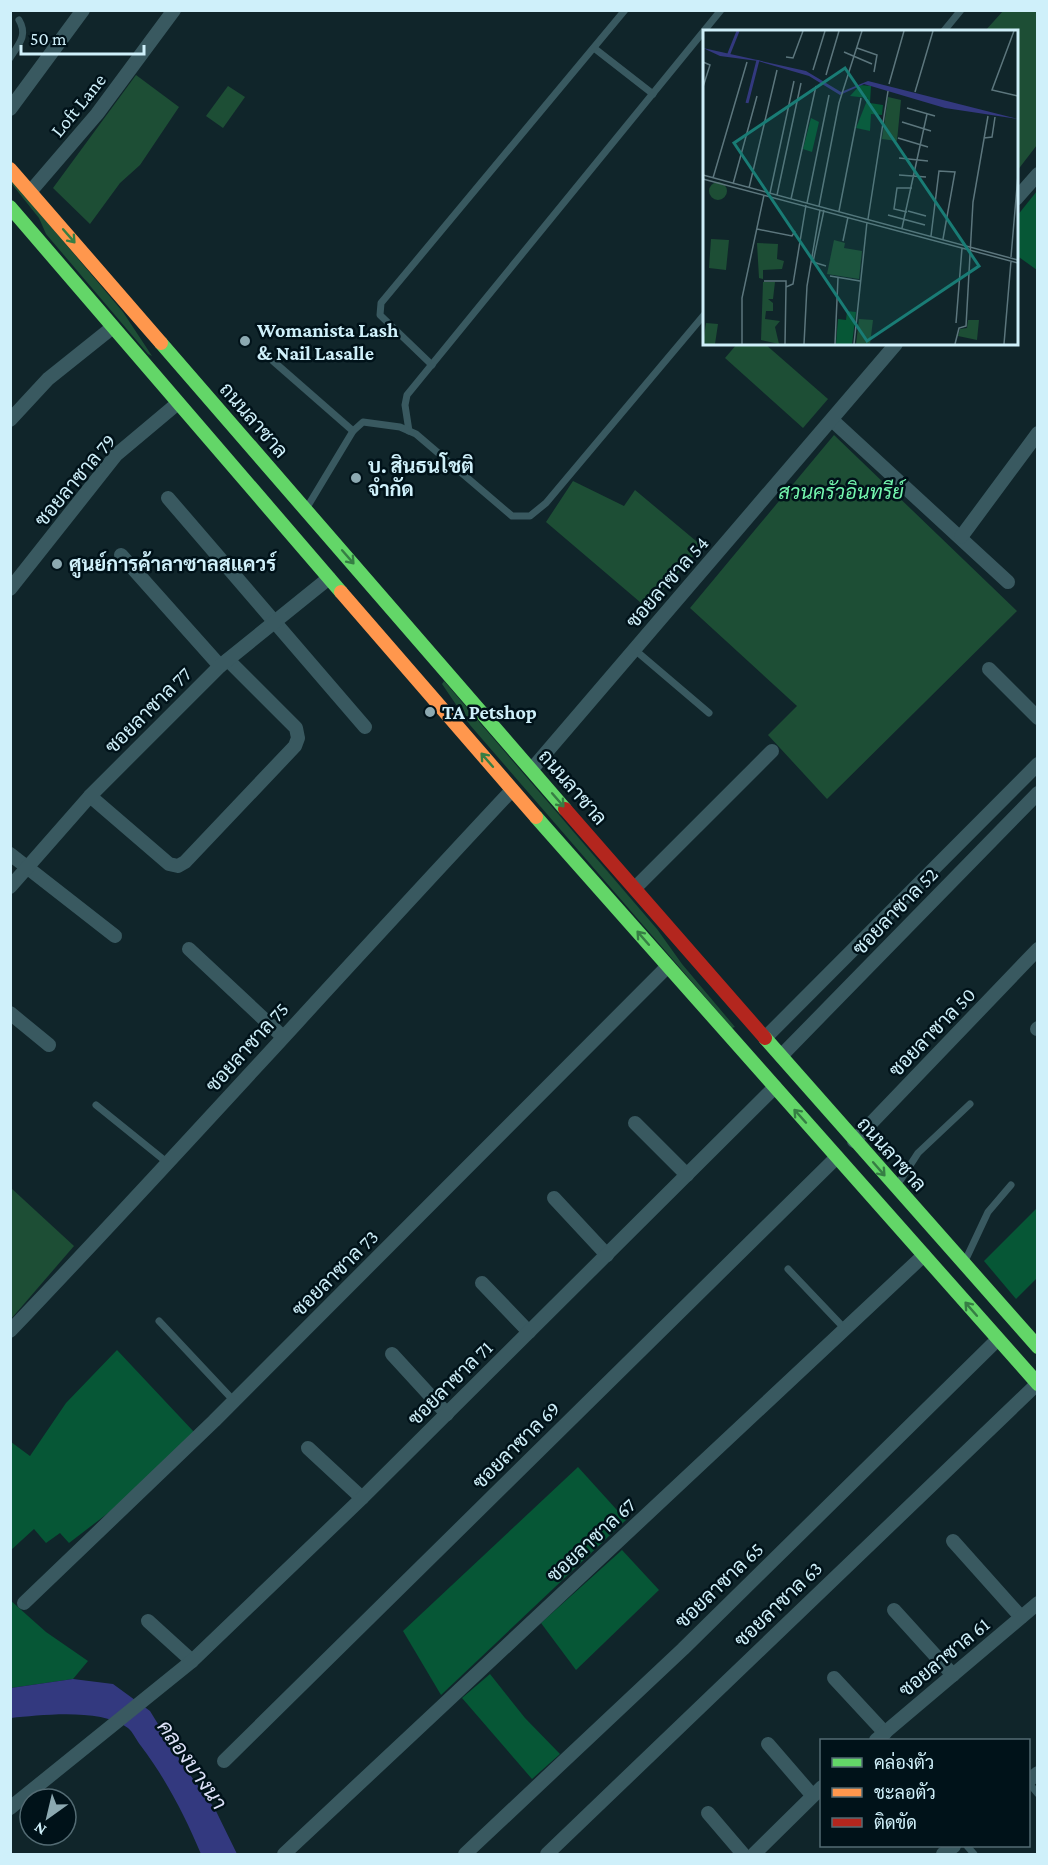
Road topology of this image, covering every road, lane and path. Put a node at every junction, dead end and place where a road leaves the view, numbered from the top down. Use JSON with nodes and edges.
{"nodes":[{"id":1,"x":83,"y":10,"type":"edge"},
{"id":2,"x":174,"y":10,"type":"edge"},
{"id":3,"x":625,"y":10,"type":"edge"},
{"id":4,"x":721,"y":10,"type":"edge"},
{"id":5,"x":961,"y":10,"type":"edge"},
{"id":6,"x":19,"y":20,"type":"dead end"},
{"id":7,"x":705,"y":30,"type":"edge"},
{"id":8,"x":945,"y":30,"type":"edge"},
{"id":9,"x":703,"y":32,"type":"edge"},
{"id":10,"x":594,"y":48,"type":"junction"},
{"id":11,"x":10,"y":58,"type":"edge"},
{"id":12,"x":653,"y":94,"type":"junction"},
{"id":13,"x":10,"y":109,"type":"edge"},
{"id":14,"x":12,"y":170,"type":"edge"},
{"id":15,"x":1038,"y":174,"type":"edge"},
{"id":16,"x":10,"y":192,"type":"edge"},
{"id":17,"x":30,"y":192,"type":"junction"},
{"id":18,"x":1018,"y":198,"type":"edge"},
{"id":19,"x":10,"y":207,"type":"edge"},
{"id":20,"x":30,"y":230,"type":"junction"},
{"id":21,"x":134,"y":312,"type":"junction"},
{"id":22,"x":703,"y":317,"type":"edge"},
{"id":23,"x":113,"y":327,"type":"junction"},
{"id":24,"x":895,"y":345,"type":"edge"},
{"id":25,"x":273,"y":361,"type":"dead end"},
{"id":26,"x":432,"y":365,"type":"junction"},
{"id":27,"x":178,"y":403,"type":"junction"},
{"id":28,"x":10,"y":420,"type":"edge"},
{"id":29,"x":832,"y":420,"type":"junction"},
{"id":30,"x":353,"y":431,"type":"junction"},
{"id":31,"x":409,"y":431,"type":"junction"},
{"id":32,"x":1038,"y":433,"type":"edge"},
{"id":33,"x":168,"y":498,"type":"dead end"},
{"id":34,"x":262,"y":501,"type":"junction"},
{"id":35,"x":306,"y":509,"type":"junction"},
{"id":36,"x":324,"y":531,"type":"junction"},
{"id":37,"x":961,"y":537,"type":"junction"},
{"id":38,"x":120,"y":555,"type":"dead end"},
{"id":39,"x":329,"y":578,"type":"junction"},
{"id":40,"x":1008,"y":582,"type":"dead end"},
{"id":41,"x":10,"y":589,"type":"edge"},
{"id":42,"x":273,"y":622,"type":"junction"},
{"id":43,"x":635,"y":650,"type":"junction"},
{"id":44,"x":224,"y":663,"type":"junction"},
{"id":45,"x":988,"y":669,"type":"dead end"},
{"id":46,"x":442,"y":709,"type":"junction"},
{"id":47,"x":709,"y":713,"type":"dead end"},
{"id":48,"x":1038,"y":718,"type":"edge"},
{"id":49,"x":364,"y":727,"type":"dead end"},
{"id":50,"x":772,"y":751,"type":"dead end"},
{"id":51,"x":1038,"y":764,"type":"edge"},
{"id":52,"x":532,"y":769,"type":"junction"},
{"id":53,"x":512,"y":790,"type":"junction"},
{"id":54,"x":1038,"y":793,"type":"edge"},
{"id":55,"x":90,"y":796,"type":"junction"},
{"id":56,"x":10,"y":854,"type":"edge"},
{"id":57,"x":28,"y":867,"type":"junction"},
{"id":58,"x":10,"y":887,"type":"edge"},
{"id":59,"x":635,"y":888,"type":"junction"},
{"id":60,"x":115,"y":936,"type":"dead end"},
{"id":61,"x":676,"y":936,"type":"junction"},
{"id":62,"x":189,"y":949,"type":"dead end"},
{"id":63,"x":1038,"y":949,"type":"edge"},
{"id":64,"x":668,"y":966,"type":"junction"},
{"id":65,"x":10,"y":1013,"type":"edge"},
{"id":66,"x":726,"y":1033,"type":"junction"},
{"id":67,"x":282,"y":1036,"type":"junction"},
{"id":68,"x":49,"y":1045,"type":"dead end"},
{"id":69,"x":773,"y":1047,"type":"junction"},
{"id":70,"x":740,"y":1050,"type":"junction"},
{"id":71,"x":775,"y":1087,"type":"junction"},
{"id":72,"x":970,"y":1104,"type":"dead end"},
{"id":73,"x":96,"y":1105,"type":"dead end"},
{"id":74,"x":635,"y":1123,"type":"dead end"},
{"id":75,"x":819,"y":1137,"type":"junction"},
{"id":76,"x":854,"y":1141,"type":"junction"},
{"id":77,"x":837,"y":1157,"type":"junction"},
{"id":78,"x":169,"y":1164,"type":"junction"},
{"id":79,"x":687,"y":1175,"type":"junction"},
{"id":80,"x":1011,"y":1185,"type":"dead end"},
{"id":81,"x":896,"y":1188,"type":"junction"},
{"id":82,"x":554,"y":1198,"type":"dead end"},
{"id":83,"x":914,"y":1244,"type":"junction"},
{"id":84,"x":607,"y":1255,"type":"junction"},
{"id":85,"x":924,"y":1255,"type":"junction"},
{"id":86,"x":964,"y":1263,"type":"junction"},
{"id":87,"x":788,"y":1269,"type":"dead end"},
{"id":88,"x":482,"y":1283,"type":"dead end"},
{"id":89,"x":159,"y":1321,"type":"dead end"},
{"id":90,"x":845,"y":1329,"type":"junction"},
{"id":91,"x":10,"y":1331,"type":"edge"},
{"id":92,"x":529,"y":1332,"type":"junction"},
{"id":93,"x":997,"y":1340,"type":"junction"},
{"id":94,"x":1038,"y":1347,"type":"edge"},
{"id":95,"x":392,"y":1354,"type":"dead end"},
{"id":96,"x":1037,"y":1384,"type":"edge"},
{"id":97,"x":234,"y":1401,"type":"junction"},
{"id":98,"x":447,"y":1414,"type":"junction"},
{"id":99,"x":308,"y":1448,"type":"dead end"},
{"id":100,"x":362,"y":1498,"type":"junction"},
{"id":101,"x":952,"y":1541,"type":"dead end"},
{"id":102,"x":24,"y":1603,"type":"dead end"},
{"id":103,"x":1038,"y":1604,"type":"edge"},
{"id":104,"x":894,"y":1610,"type":"dead end"},
{"id":105,"x":1022,"y":1617,"type":"junction"},
{"id":106,"x":148,"y":1622,"type":"dead end"},
{"id":107,"x":192,"y":1661,"type":"junction"},
{"id":108,"x":953,"y":1675,"type":"junction"},
{"id":109,"x":834,"y":1678,"type":"dead end"},
{"id":110,"x":880,"y":1737,"type":"edge"},
{"id":111,"x":768,"y":1744,"type":"dead end"},
{"id":112,"x":224,"y":1761,"type":"dead end"},
{"id":113,"x":817,"y":1791,"type":"edge"},
{"id":114,"x":10,"y":1808,"type":"edge"},
{"id":115,"x":708,"y":1813,"type":"dead end"},
{"id":116,"x":284,"y":1854,"type":"edge"},
{"id":117,"x":465,"y":1854,"type":"edge"},
{"id":118,"x":547,"y":1854,"type":"edge"},
{"id":119,"x":743,"y":1854,"type":"edge"},
{"id":120,"x":754,"y":1854,"type":"edge"}],
"edges":[{"from":1,"to":13,"type":"street"},
{"from":2,"to":17,"type":"street","name":"Loft Lane"},
{"from":3,"to":10,"type":"lane"},
{"from":4,"to":7,"type":"lane"},
{"from":5,"to":8,"type":"lane"},
{"from":6,"to":11,"type":"lane"},
{"from":9,"to":12,"type":"lane"},
{"from":10,"to":12,"type":"lane"},
{"from":10,"to":26,"type":"lane"},
{"from":12,"to":26,"type":"lane"},
{"from":14,"to":17,"type":"street","name":"ถนนลาซาล"},
{"from":15,"to":18,"type":"street"},
{"from":16,"to":20,"type":"street"},
{"from":17,"to":21,"type":"street","name":"ถนนลาซาล","one_way":true},
{"from":19,"to":20,"type":"street"},
{"from":20,"to":23,"type":"street"},
{"from":21,"to":34,"type":"street"},
{"from":21,"to":35,"type":"street","name":"ถนนลาซาล"},
{"from":22,"to":31,"type":"lane"},
{"from":23,"to":27,"type":"street"},
{"from":23,"to":28,"type":"street"},
{"from":24,"to":29,"type":"street","name":"ซอยลาซาล 54"},
{"from":25,"to":30,"type":"lane"},
{"from":26,"to":31,"type":"lane"},
{"from":27,"to":34,"type":"street"},
{"from":27,"to":41,"type":"street","name":"ซอยลาซาล 79"},
{"from":29,"to":37,"type":"street"},
{"from":29,"to":43,"type":"street","name":"ซอยลาซาล 54"},
{"from":30,"to":31,"type":"lane"},
{"from":30,"to":35,"type":"lane"},
{"from":32,"to":37,"type":"street"},
{"from":33,"to":42,"type":"street"},
{"from":34,"to":39,"type":"street"},
{"from":35,"to":36,"type":"street","name":"ถนนลาซาล"},
{"from":36,"to":46,"type":"street"},
{"from":36,"to":52,"type":"street","name":"ถนนลาซาล","one_way":true},
{"from":37,"to":40,"type":"street"},
{"from":38,"to":44,"type":"street"},
{"from":39,"to":42,"type":"street","name":"ซอยลาซาล 77"},
{"from":39,"to":46,"type":"street"},
{"from":42,"to":44,"type":"street","name":"ซอยลาซาล 77"},
{"from":42,"to":49,"type":"street"},
{"from":43,"to":47,"type":"lane"},
{"from":43,"to":52,"type":"street","name":"ซอยลาซาล 54"},
{"from":44,"to":55,"type":"street","name":"ซอยลาซาล 77"},
{"from":44,"to":55,"type":"street"},
{"from":45,"to":48,"type":"street"},
{"from":53,"to":46,"type":"street","one_way":true},
{"from":50,"to":59,"type":"street"},
{"from":51,"to":69,"type":"street"},
{"from":52,"to":59,"type":"street","name":"ถนนลาซาล","one_way":true},
{"from":64,"to":53,"type":"street","one_way":true},
{"from":53,"to":67,"type":"street","name":"ซอยลาซาล 75"},
{"from":54,"to":69,"type":"street","name":"ซอยลาซาล 52"},
{"from":55,"to":57,"type":"street","name":"ซอยลาซาล 77"},
{"from":56,"to":57,"type":"street"},
{"from":57,"to":58,"type":"street","name":"ซอยลาซาล 77"},
{"from":57,"to":60,"type":"street"},
{"from":59,"to":61,"type":"street","name":"ถนนลาซาล"},
{"from":61,"to":66,"type":"street"},
{"from":61,"to":69,"type":"street","name":"ถนนลาซาล"},
{"from":62,"to":67,"type":"street"},
{"from":63,"to":76,"type":"street","name":"ซอยลาซาล 50"},
{"from":64,"to":66,"type":"street"},
{"from":64,"to":97,"type":"street","name":"ซอยลาซาล 73"},
{"from":65,"to":68,"type":"street"},
{"from":66,"to":70,"type":"street"},
{"from":67,"to":78,"type":"street","name":"ซอยลาซาล 75"},
{"from":69,"to":70,"type":"street"},
{"from":69,"to":75,"type":"street"},
{"from":69,"to":76,"type":"street","name":"ถนนลาซาล"},
{"from":70,"to":71,"type":"street"},
{"from":75,"to":71,"type":"street","one_way":true},
{"from":71,"to":79,"type":"street","name":"ซอยลาซาล 71"},
{"from":72,"to":81,"type":"lane"},
{"from":73,"to":78,"type":"lane"},
{"from":74,"to":79,"type":"street"},
{"from":75,"to":77,"type":"street"},
{"from":76,"to":81,"type":"street","name":"ถนนลาซาล","one_way":true},
{"from":76,"to":83,"type":"street"},
{"from":77,"to":83,"type":"street"},
{"from":77,"to":112,"type":"street","name":"ซอยลาซาล 69"},
{"from":78,"to":91,"type":"street","name":"ซอยลาซาล 75"},
{"from":79,"to":84,"type":"street","name":"ซอยลาซาล 71"},
{"from":80,"to":86,"type":"lane"},
{"from":81,"to":86,"type":"street","name":"ถนนลาซาล"},
{"from":82,"to":84,"type":"street"},
{"from":83,"to":85,"type":"street"},
{"from":84,"to":92,"type":"street","name":"ซอยลาซาล 71"},
{"from":85,"to":90,"type":"street","name":"ซอยลาซาล 67"},
{"from":93,"to":85,"type":"street","one_way":true},
{"from":86,"to":94,"type":"street","name":"ถนนลาซาล"},
{"from":87,"to":90,"type":"lane"},
{"from":88,"to":92,"type":"street"},
{"from":89,"to":97,"type":"lane"},
{"from":90,"to":116,"type":"street","name":"ซอยลาซาล 67"},
{"from":92,"to":98,"type":"street","name":"ซอยลาซาล 71"},
{"from":93,"to":96,"type":"street"},
{"from":93,"to":117,"type":"street","name":"ซอยลาซาล 65"},
{"from":95,"to":98,"type":"street"},
{"from":96,"to":118,"type":"street","name":"ซอยลาซาล 63"},
{"from":97,"to":102,"type":"street","name":"ซอยลาซาล 73"},
{"from":98,"to":100,"type":"street","name":"ซอยลาซาล 71"},
{"from":99,"to":100,"type":"street"},
{"from":100,"to":107,"type":"street","name":"ซอยลาซาล 71"},
{"from":101,"to":105,"type":"street"},
{"from":103,"to":105,"type":"street","name":"ซอยลาซาล 61"},
{"from":104,"to":108,"type":"street"},
{"from":105,"to":108,"type":"street","name":"ซอยลาซาล 61"},
{"from":106,"to":107,"type":"street"},
{"from":107,"to":114,"type":"street","name":"ซอยลาซาล 71"},
{"from":108,"to":110,"type":"street","name":"ซอยลาซาล 61"},
{"from":109,"to":110,"type":"street"},
{"from":111,"to":113,"type":"street"},
{"from":113,"to":120,"type":"street"},
{"from":115,"to":119,"type":"street"}]}
